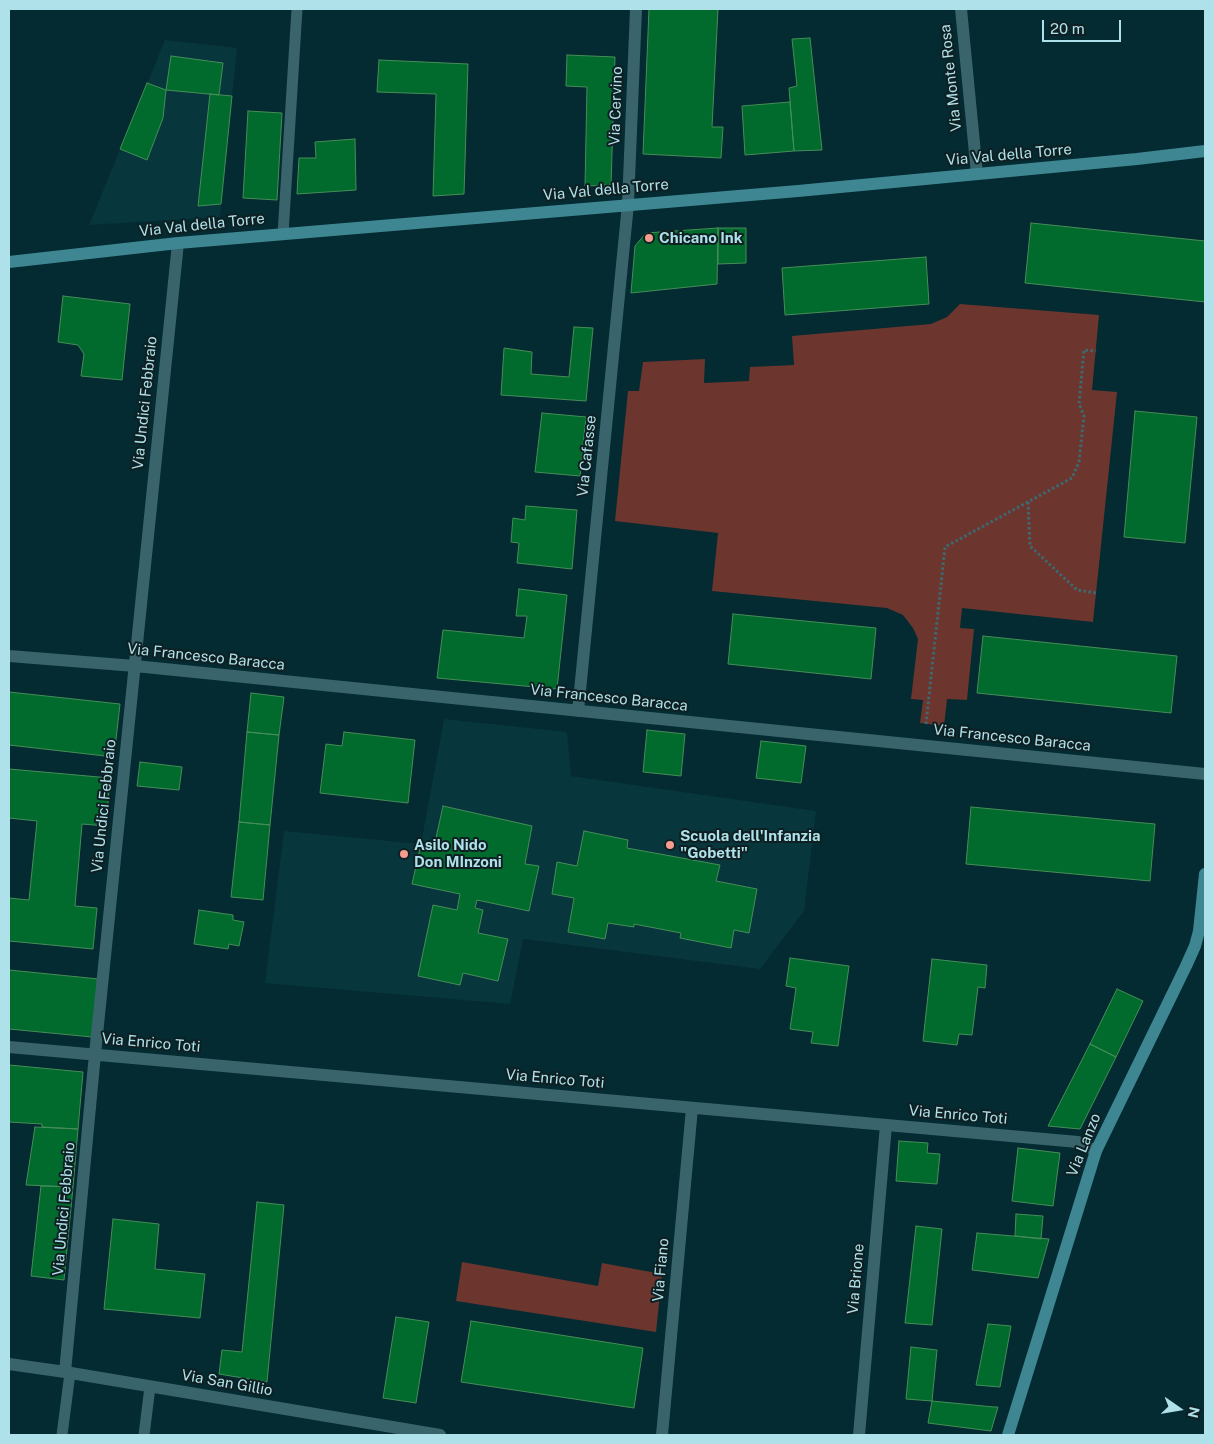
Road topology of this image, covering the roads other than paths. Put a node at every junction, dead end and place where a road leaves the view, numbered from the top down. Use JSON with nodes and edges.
{"nodes":[{"id":1,"x":297,"y":9,"type":"edge"},
{"id":2,"x":636,"y":9,"type":"edge"},
{"id":3,"x":961,"y":9,"type":"edge"},
{"id":4,"x":1205,"y":151,"type":"edge"},
{"id":5,"x":977,"y":174,"type":"junction"},
{"id":6,"x":628,"y":204,"type":"junction"},
{"id":7,"x":283,"y":234,"type":"junction"},
{"id":8,"x":178,"y":243,"type":"junction"},
{"id":9,"x":9,"y":262,"type":"edge"},
{"id":10,"x":9,"y":656,"type":"edge"},
{"id":11,"x":135,"y":666,"type":"junction"},
{"id":12,"x":578,"y":711,"type":"junction"},
{"id":13,"x":1205,"y":774,"type":"edge"},
{"id":14,"x":1205,"y":874,"type":"edge"},
{"id":15,"x":9,"y":1047,"type":"edge"},
{"id":16,"x":95,"y":1054,"type":"junction"},
{"id":17,"x":692,"y":1108,"type":"junction"},
{"id":18,"x":886,"y":1125,"type":"junction"},
{"id":19,"x":1096,"y":1151,"type":"junction"},
{"id":20,"x":9,"y":1364,"type":"edge"},
{"id":21,"x":68,"y":1372,"type":"junction"},
{"id":22,"x":150,"y":1386,"type":"junction"},
{"id":23,"x":62,"y":1435,"type":"edge"},
{"id":24,"x":144,"y":1435,"type":"edge"},
{"id":25,"x":436,"y":1435,"type":"edge"},
{"id":26,"x":662,"y":1435,"type":"edge"},
{"id":27,"x":859,"y":1435,"type":"edge"},
{"id":28,"x":1008,"y":1435,"type":"edge"}],
"edges":[{"from":1,"to":7,"type":"lane"},
{"from":2,"to":6,"type":"street","name":"Via Cervino"},
{"from":3,"to":5,"type":"street","name":"Via Monte Rosa"},
{"from":4,"to":5,"type":"street","name":"Via Val della Torre"},
{"from":5,"to":6,"type":"street","name":"Via Val della Torre"},
{"from":6,"to":7,"type":"street","name":"Via Val della Torre"},
{"from":6,"to":12,"type":"street","name":"Via Cafasse"},
{"from":7,"to":8,"type":"street","name":"Via Val della Torre"},
{"from":8,"to":9,"type":"street","name":"Via Val della Torre"},
{"from":8,"to":11,"type":"street","name":"Via Undici Febbraio"},
{"from":10,"to":11,"type":"street","name":"Via Francesco Baracca"},
{"from":11,"to":12,"type":"street","name":"Via Francesco Baracca"},
{"from":11,"to":16,"type":"street","name":"Via Undici Febbraio"},
{"from":12,"to":13,"type":"street","name":"Via Francesco Baracca"},
{"from":14,"to":19,"type":"street","name":"Via Lanzo"},
{"from":15,"to":16,"type":"street","name":"Via Enrico Toti"},
{"from":16,"to":17,"type":"street","name":"Via Enrico Toti"},
{"from":16,"to":21,"type":"street","name":"Via Undici Febbraio"},
{"from":17,"to":18,"type":"street","name":"Via Enrico Toti"},
{"from":17,"to":26,"type":"street","name":"Via Fiano"},
{"from":18,"to":19,"type":"street","name":"Via Enrico Toti"},
{"from":18,"to":27,"type":"street","name":"Via Brione"},
{"from":19,"to":28,"type":"street","name":"Via Lanzo"},
{"from":20,"to":21,"type":"street","name":"Via San Gillio"},
{"from":21,"to":22,"type":"street","name":"Via San Gillio"},
{"from":21,"to":23,"type":"lane"},
{"from":22,"to":24,"type":"lane"},
{"from":22,"to":25,"type":"street","name":"Via San Gillio"}]}
